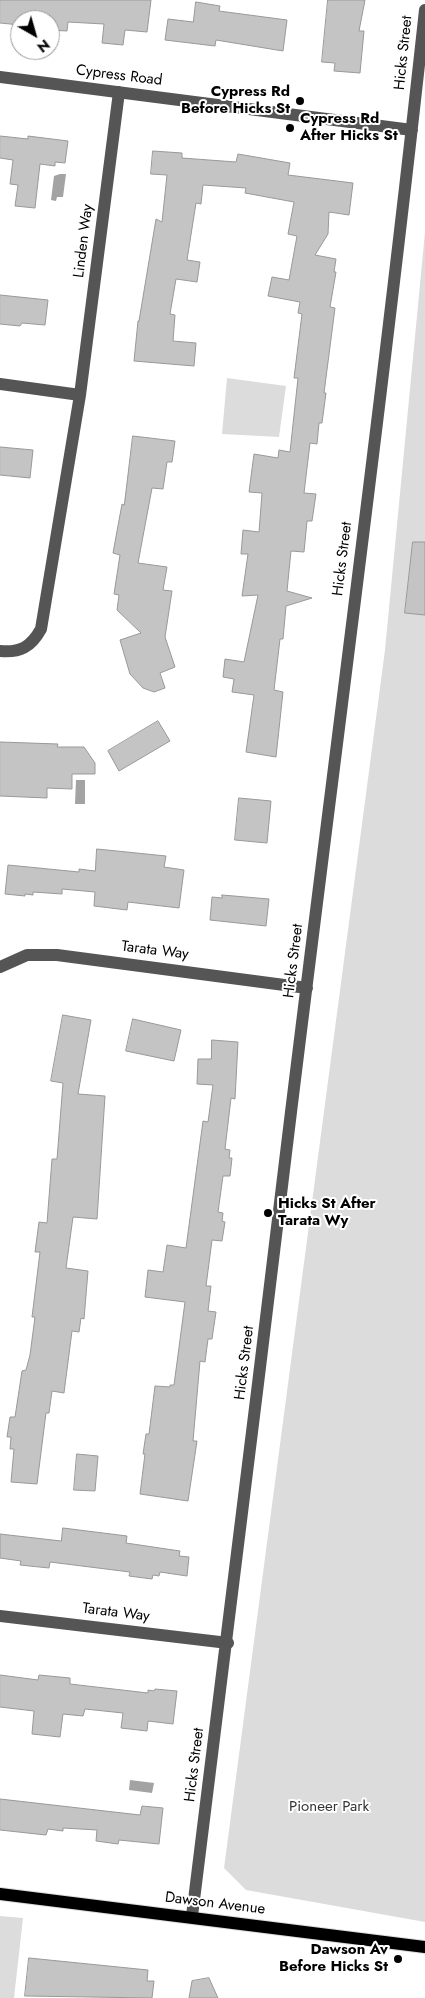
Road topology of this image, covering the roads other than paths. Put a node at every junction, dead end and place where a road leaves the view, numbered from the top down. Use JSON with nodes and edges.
{"nodes":[{"id":1,"x":425,"y":10,"type":"edge"},
{"id":2,"x":0,"y":78,"type":"edge"},
{"id":3,"x":119,"y":92,"type":"junction"},
{"id":4,"x":412,"y":130,"type":"junction"},
{"id":5,"x":0,"y":384,"type":"edge"},
{"id":6,"x":80,"y":395,"type":"junction"},
{"id":7,"x":0,"y":651,"type":"edge"},
{"id":8,"x":0,"y":967,"type":"edge"},
{"id":9,"x":307,"y":988,"type":"junction"},
{"id":10,"x":0,"y":1616,"type":"edge"},
{"id":11,"x":228,"y":1643,"type":"junction"},
{"id":12,"x":0,"y":1894,"type":"edge"},
{"id":13,"x":192,"y":1916,"type":"junction"},
{"id":14,"x":425,"y":1947,"type":"edge"}],
"edges":[{"from":1,"to":4,"type":"street","name":"Hicks Street"},
{"from":2,"to":3,"type":"street","name":"Cypress Road"},
{"from":3,"to":4,"type":"street","name":"Cypress Road"},
{"from":3,"to":6,"type":"street","name":"Linden Way"},
{"from":4,"to":9,"type":"street","name":"Hicks Street"},
{"from":5,"to":6,"type":"street"},
{"from":6,"to":7,"type":"street","name":"Linden Way"},
{"from":8,"to":9,"type":"street","name":"Tarata Way"},
{"from":9,"to":11,"type":"street","name":"Hicks Street"},
{"from":10,"to":11,"type":"street","name":"Tarata Way"},
{"from":11,"to":13,"type":"street","name":"Hicks Street"},
{"from":12,"to":13,"type":"main road","name":"Dawson Avenue"},
{"from":13,"to":14,"type":"main road","name":"Dawson Avenue"}]}
